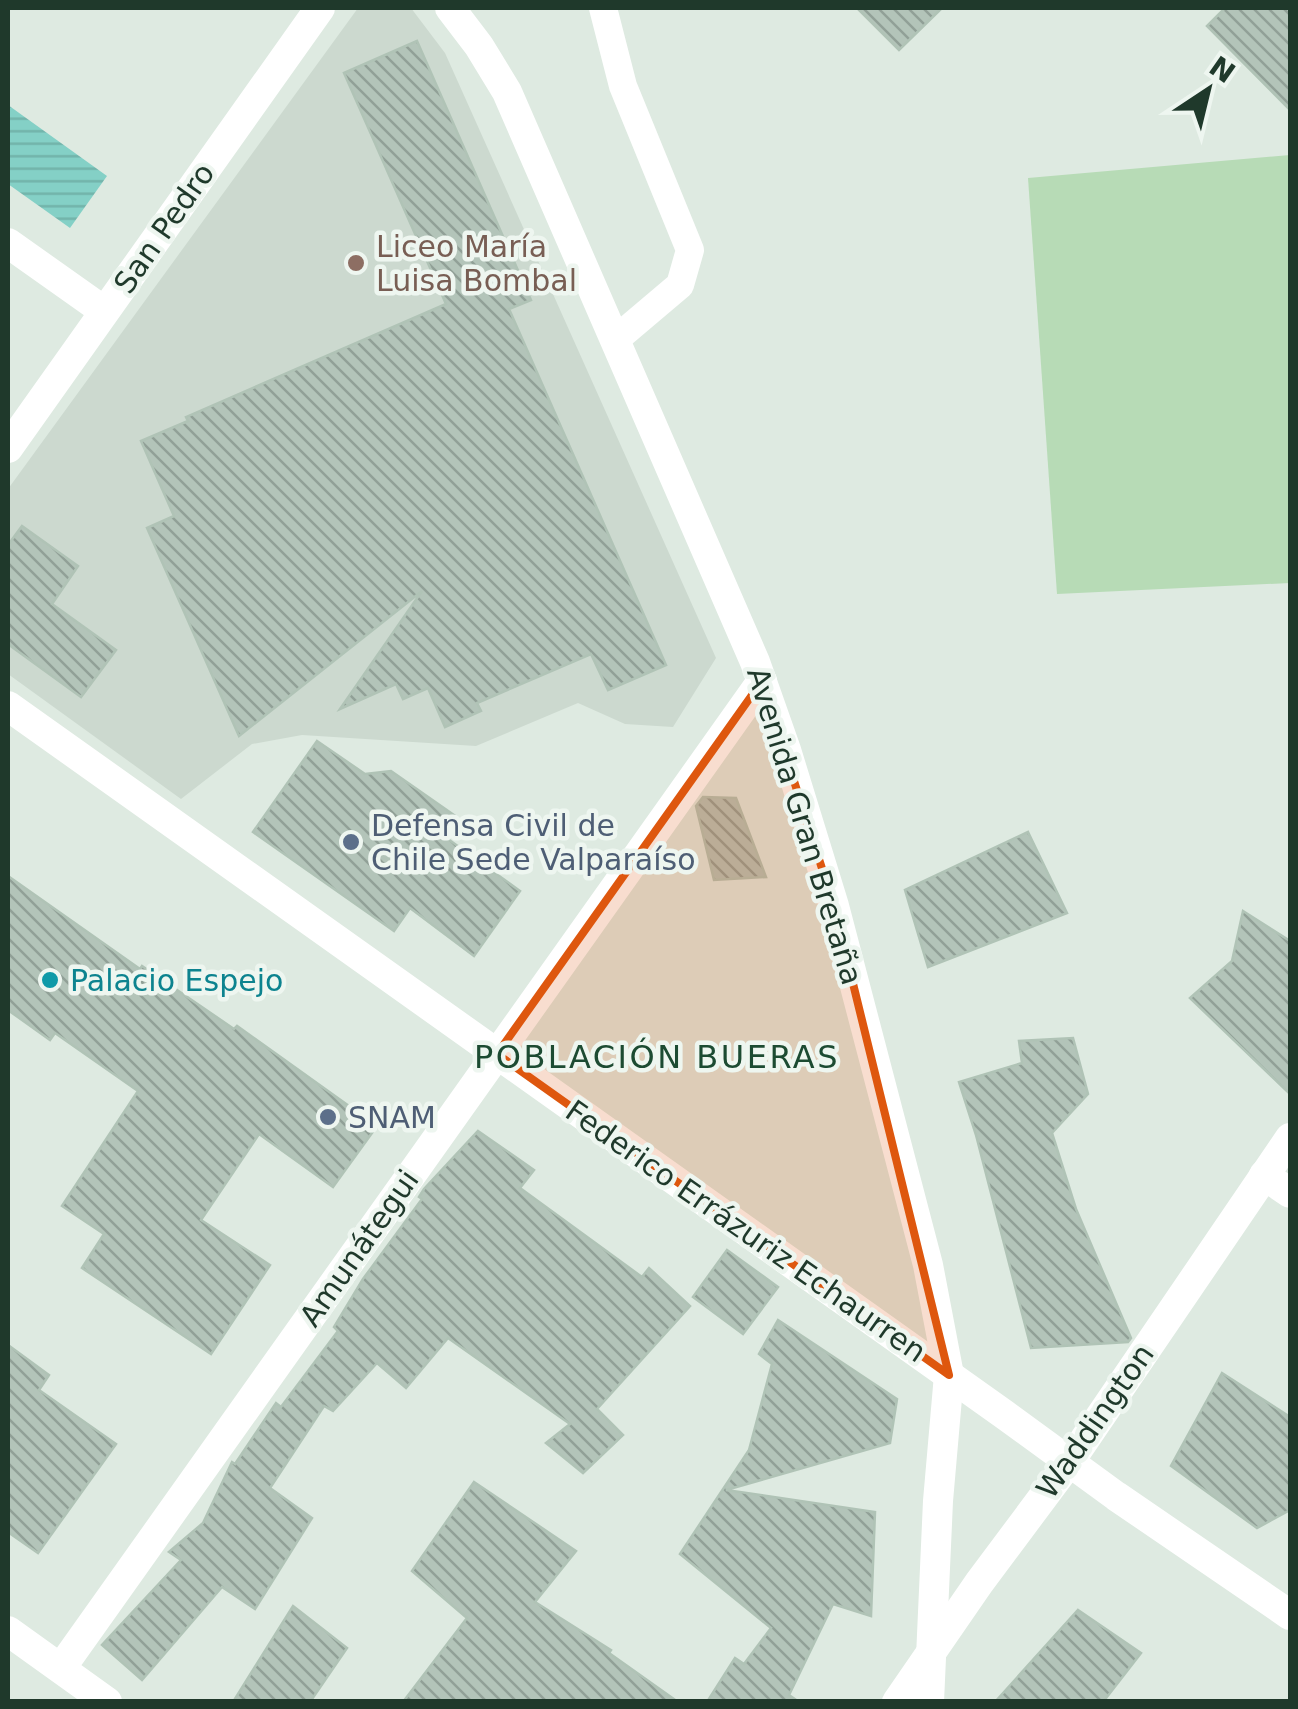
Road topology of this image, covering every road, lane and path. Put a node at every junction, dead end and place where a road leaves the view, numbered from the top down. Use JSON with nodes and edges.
{"nodes":[{"id":1,"x":320,"y":8,"type":"edge"},
{"id":2,"x":450,"y":8,"type":"edge"},
{"id":3,"x":604,"y":8,"type":"edge"},
{"id":4,"x":8,"y":243,"type":"edge"},
{"id":5,"x":104,"y":311,"type":"junction"},
{"id":6,"x":615,"y":340,"type":"junction"},
{"id":7,"x":8,"y":448,"type":"edge"},
{"id":8,"x":762,"y":682,"type":"junction"},
{"id":9,"x":8,"y":706,"type":"edge"},
{"id":10,"x":497,"y":1054,"type":"junction"},
{"id":11,"x":1290,"y":1138,"type":"edge"},
{"id":12,"x":1264,"y":1175,"type":"junction"},
{"id":13,"x":1290,"y":1193,"type":"edge"},
{"id":14,"x":949,"y":1376,"type":"junction"},
{"id":15,"x":1070,"y":1461,"type":"junction"},
{"id":16,"x":1290,"y":1616,"type":"edge"},
{"id":17,"x":8,"y":1631,"type":"edge"},
{"id":18,"x":932,"y":1649,"type":"junction"},
{"id":19,"x":60,"y":1668,"type":"junction"},
{"id":20,"x":107,"y":1702,"type":"edge"},
{"id":21,"x":897,"y":1702,"type":"edge"},
{"id":22,"x":930,"y":1702,"type":"edge"}],
"edges":[{"from":1,"to":5,"type":"street","name":"San Pedro"},
{"from":2,"to":6,"type":"street","name":"Avenida Gran Bretaña"},
{"from":3,"to":6,"type":"lane"},
{"from":4,"to":5,"type":"street"},
{"from":5,"to":7,"type":"street","name":"San Pedro"},
{"from":6,"to":8,"type":"street","name":"Avenida Gran Bretaña"},
{"from":8,"to":10,"type":"street","name":"Amunátegui"},
{"from":8,"to":14,"type":"street","name":"Avenida Gran Bretaña"},
{"from":9,"to":10,"type":"street","name":"Federico Errázuriz Echaurren"},
{"from":10,"to":14,"type":"street","name":"Federico Errázuriz Echaurren"},
{"from":10,"to":19,"type":"street","name":"Amunátegui"},
{"from":11,"to":12,"type":"street","name":"Waddington"},
{"from":12,"to":13,"type":"street"},
{"from":12,"to":15,"type":"street","name":"Waddington"},
{"from":14,"to":15,"type":"street","name":"Federico Errázuriz Echaurren"},
{"from":14,"to":18,"type":"street","name":"Avenida Gran Bretaña"},
{"from":15,"to":16,"type":"street","name":"Federico Errázuriz Echaurren"},
{"from":15,"to":18,"type":"street","name":"Waddington"},
{"from":17,"to":19,"type":"street"},
{"from":18,"to":21,"type":"street","name":"Waddington"},
{"from":18,"to":22,"type":"street","name":"Avenida Gran Bretaña"},
{"from":19,"to":20,"type":"street"}]}
